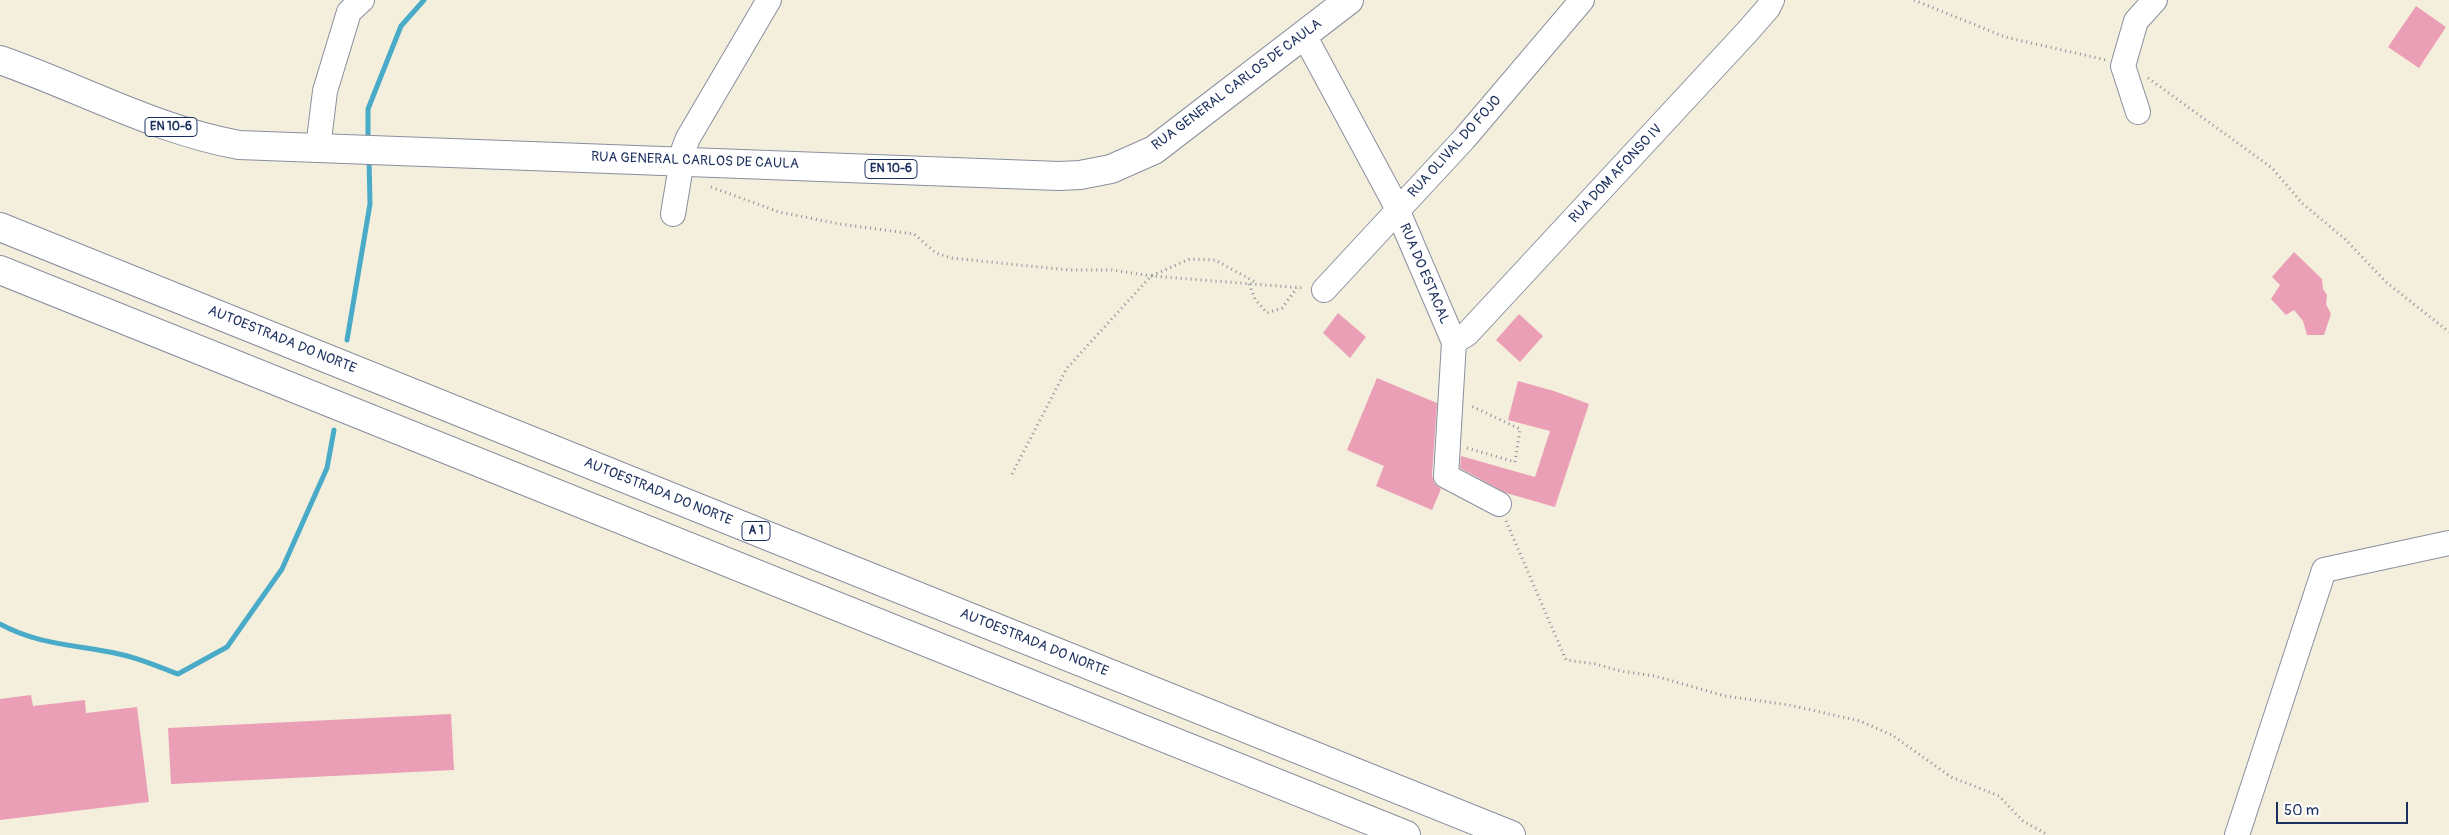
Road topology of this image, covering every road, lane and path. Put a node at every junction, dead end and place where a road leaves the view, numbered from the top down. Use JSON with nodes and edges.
{"nodes":[{"id":1,"x":362,"y":0,"type":"edge"},
{"id":2,"x":769,"y":0,"type":"edge"},
{"id":3,"x":1348,"y":0,"type":"edge"},
{"id":4,"x":1582,"y":0,"type":"edge"},
{"id":5,"x":1772,"y":0,"type":"edge"},
{"id":6,"x":1914,"y":0,"type":"edge"},
{"id":7,"x":2156,"y":0,"type":"edge"},
{"id":8,"x":1304,"y":35,"type":"junction"},
{"id":9,"x":0,"y":60,"type":"edge"},
{"id":10,"x":2123,"y":66,"type":"junction"},
{"id":11,"x":2138,"y":112,"type":"dead end"},
{"id":12,"x":318,"y":148,"type":"junction"},
{"id":13,"x":680,"y":171,"type":"junction"},
{"id":14,"x":1397,"y":211,"type":"junction"},
{"id":15,"x":673,"y":214,"type":"dead end"},
{"id":16,"x":0,"y":227,"type":"edge"},
{"id":17,"x":0,"y":270,"type":"edge"},
{"id":18,"x":1151,"y":276,"type":"junction"},
{"id":19,"x":1249,"y":284,"type":"junction"},
{"id":20,"x":1260,"y":285,"type":"junction"},
{"id":21,"x":1298,"y":288,"type":"junction"},
{"id":22,"x":1324,"y":290,"type":"joint"},
{"id":23,"x":2449,"y":332,"type":"edge"},
{"id":24,"x":1454,"y":342,"type":"junction"},
{"id":25,"x":1450,"y":396,"type":"junction"},
{"id":26,"x":1448,"y":443,"type":"junction"},
{"id":27,"x":1012,"y":474,"type":"dead end"},
{"id":28,"x":1499,"y":504,"type":"joint"},
{"id":29,"x":2449,"y":543,"type":"edge"},
{"id":30,"x":1406,"y":835,"type":"edge"},
{"id":31,"x":1511,"y":835,"type":"edge"},
{"id":32,"x":2048,"y":835,"type":"edge"},
{"id":33,"x":2236,"y":835,"type":"edge"}],
"edges":[{"from":1,"to":12,"type":"street"},
{"from":2,"to":13,"type":"street"},
{"from":3,"to":8,"type":"main road","name":"RUA GENERAL CARLOS DE CAULA","number":"EN 10-6"},
{"from":4,"to":14,"type":"street","name":"RUA OLIVAL DO FOJO"},
{"from":5,"to":24,"type":"street","name":"RUA DOM AFONSO IV"},
{"from":6,"to":10,"type":"path"},
{"from":7,"to":10,"type":"street"},
{"from":8,"to":13,"type":"main road","name":"RUA GENERAL CARLOS DE CAULA","number":"EN 10-6"},
{"from":8,"to":14,"type":"street","name":"RUA DO ESTACAL"},
{"from":9,"to":12,"type":"main road","name":"RUA GENERAL CARLOS DE CAULA","number":"EN 10-6"},
{"from":10,"to":11,"type":"street"},
{"from":10,"to":23,"type":"path"},
{"from":12,"to":13,"type":"main road","name":"RUA GENERAL CARLOS DE CAULA","number":"EN 10-6"},
{"from":13,"to":15,"type":"street"},
{"from":13,"to":18,"type":"path"},
{"from":14,"to":22,"type":"street","name":"RUA OLIVAL DO FOJO"},
{"from":14,"to":24,"type":"street","name":"RUA DO ESTACAL"},
{"from":16,"to":31,"type":"main road","name":"AUTOESTRADA DO NORTE","number":"A 1"},
{"from":17,"to":30,"type":"main road"},
{"from":18,"to":19,"type":"path"},
{"from":18,"to":20,"type":"path"},
{"from":18,"to":27,"type":"path"},
{"from":19,"to":20,"type":"path"},
{"from":19,"to":21,"type":"path"},
{"from":20,"to":21,"type":"path"},
{"from":21,"to":22,"type":"path"},
{"from":24,"to":25,"type":"street","name":"RUA DO ESTACAL"},
{"from":25,"to":26,"type":"street","name":"RUA DO ESTACAL"},
{"from":25,"to":26,"type":"path"},
{"from":26,"to":28,"type":"street","name":"RUA DO ESTACAL"},
{"from":28,"to":32,"type":"path"},
{"from":29,"to":33,"type":"street"}]}
